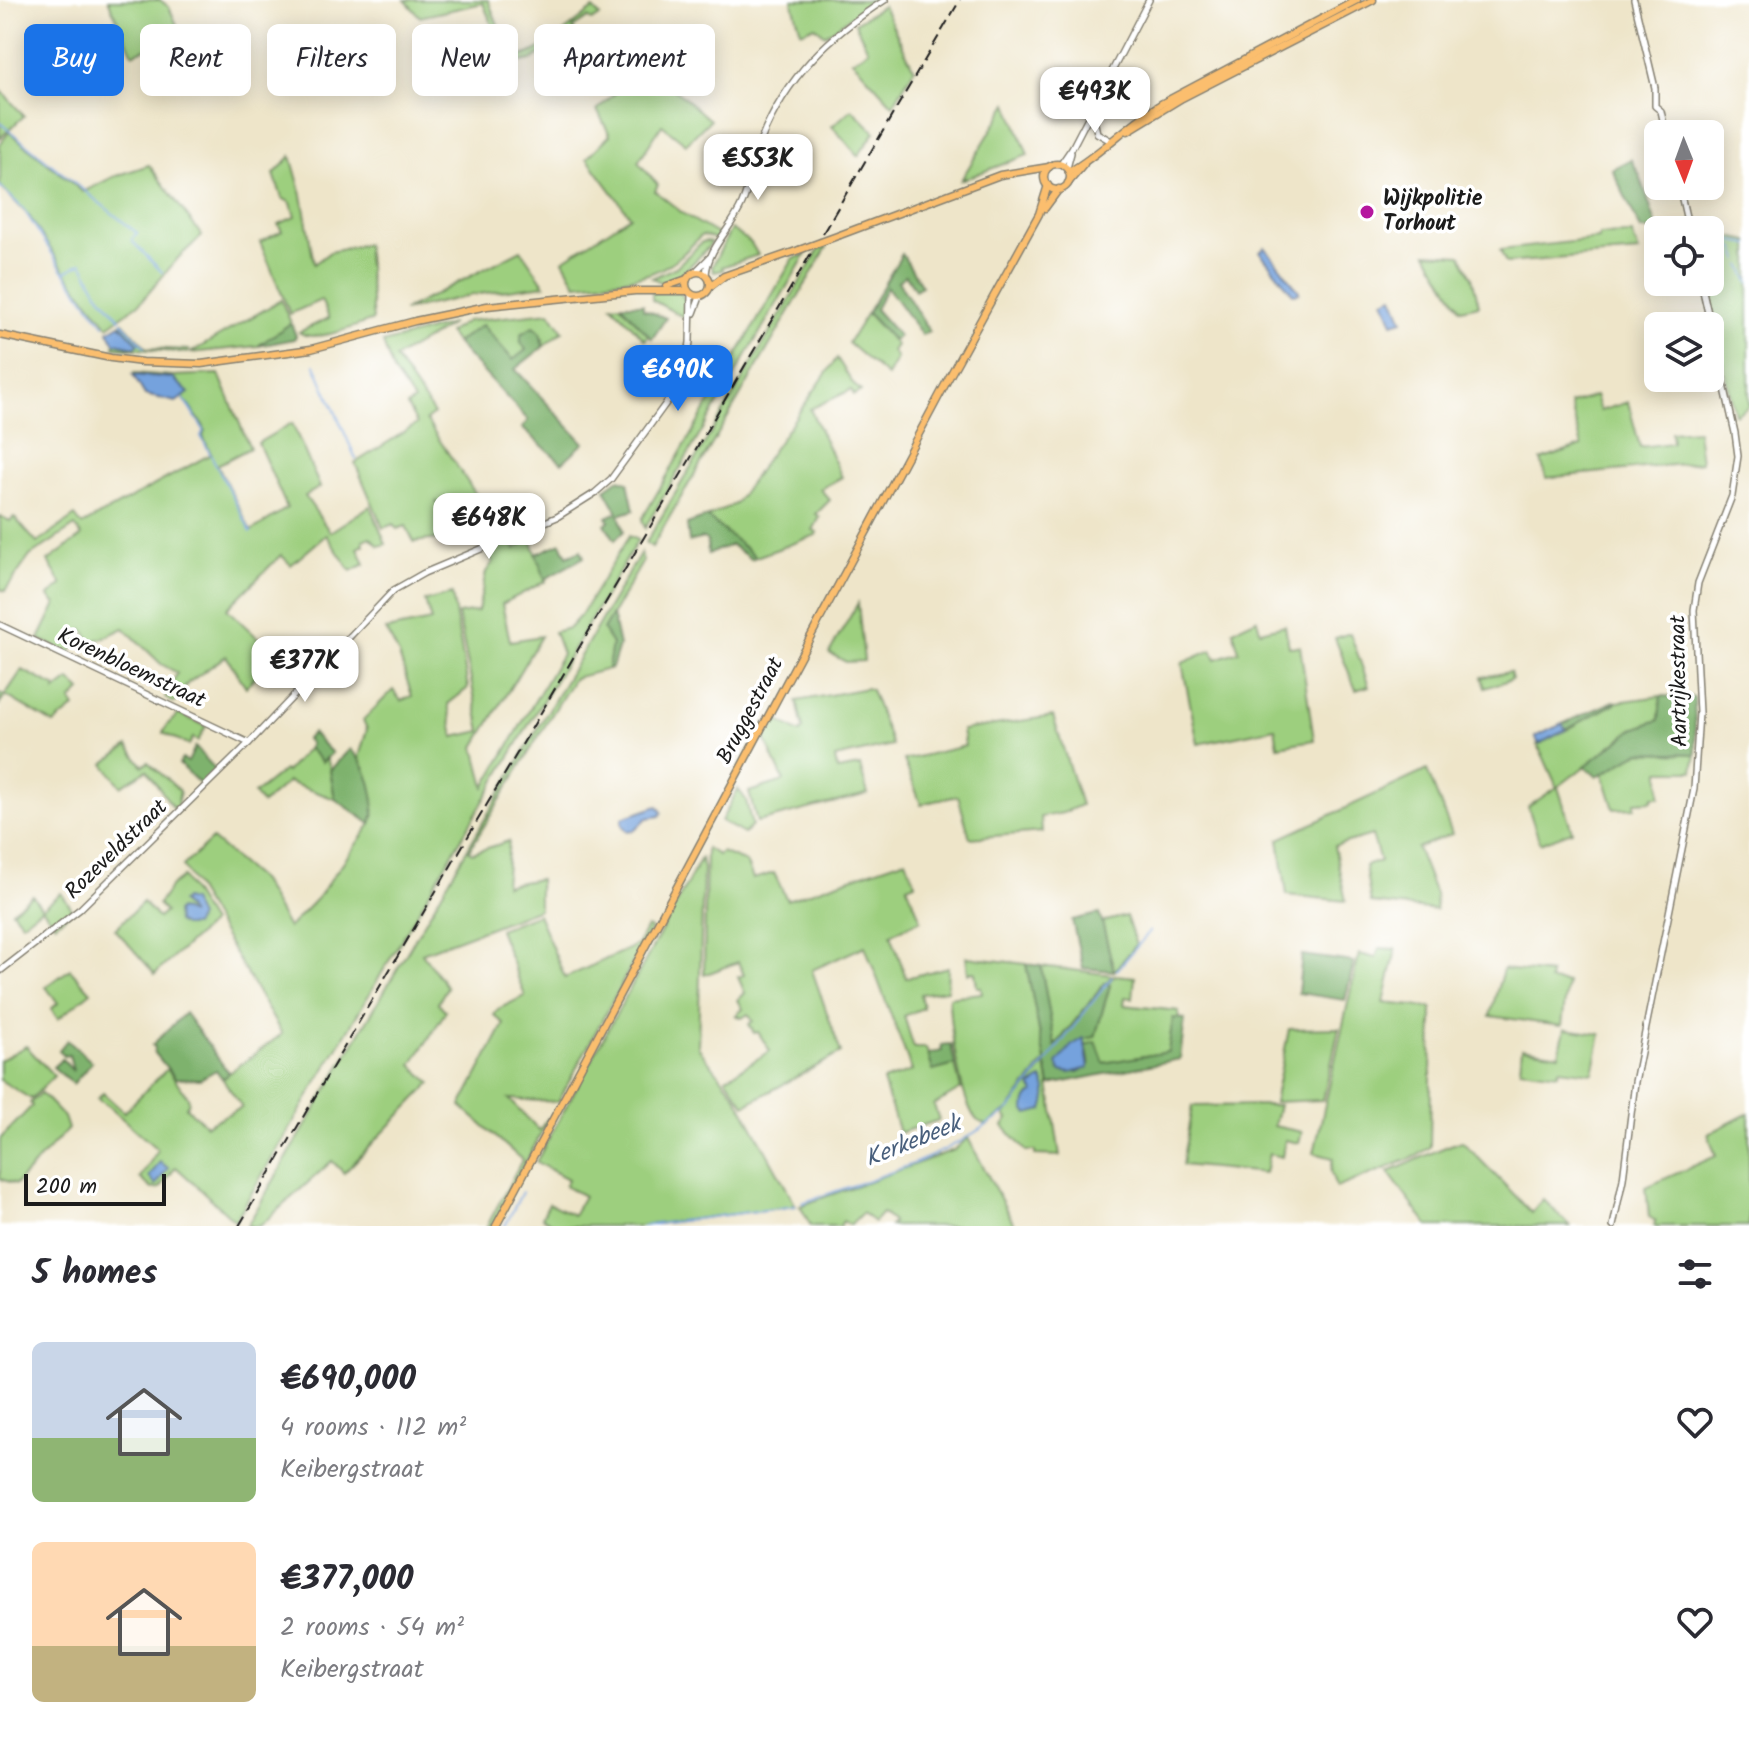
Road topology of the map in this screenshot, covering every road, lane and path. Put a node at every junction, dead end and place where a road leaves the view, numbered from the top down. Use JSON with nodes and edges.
{"nodes":[{"id":1,"x":885,"y":0,"type":"edge"},
{"id":2,"x":1149,"y":0,"type":"edge"},
{"id":3,"x":1357,"y":0,"type":"edge"},
{"id":4,"x":1373,"y":0,"type":"edge"},
{"id":5,"x":1634,"y":0,"type":"edge"},
{"id":6,"x":1092,"y":109,"type":"junction"},
{"id":7,"x":1663,"y":120,"type":"edge"},
{"id":8,"x":1111,"y":141,"type":"junction"},
{"id":9,"x":1084,"y":163,"type":"junction"},
{"id":10,"x":1049,"y":167,"type":"junction"},
{"id":11,"x":1066,"y":168,"type":"junction"},
{"id":12,"x":1028,"y":170,"type":"junction"},
{"id":13,"x":1047,"y":183,"type":"junction"},
{"id":14,"x":1068,"y":183,"type":"junction"},
{"id":15,"x":1059,"y":189,"type":"junction"},
{"id":16,"x":1039,"y":214,"type":"junction"},
{"id":17,"x":712,"y":254,"type":"junction"},
{"id":18,"x":694,"y":273,"type":"junction"},
{"id":19,"x":707,"y":276,"type":"junction"},
{"id":20,"x":724,"y":276,"type":"junction"},
{"id":21,"x":687,"y":279,"type":"junction"},
{"id":22,"x":711,"y":286,"type":"junction"},
{"id":23,"x":635,"y":291,"type":"junction"},
{"id":24,"x":690,"y":293,"type":"junction"},
{"id":25,"x":1704,"y":296,"type":"edge"},
{"id":26,"x":700,"y":297,"type":"junction"},
{"id":27,"x":692,"y":317,"type":"junction"},
{"id":28,"x":0,"y":335,"type":"edge"},
{"id":29,"x":0,"y":625,"type":"edge"},
{"id":30,"x":249,"y":743,"type":"junction"},
{"id":31,"x":0,"y":971,"type":"edge"},
{"id":32,"x":496,"y":1226,"type":"edge"},
{"id":33,"x":1613,"y":1226,"type":"edge"}],
"edges":[{"from":1,"to":17,"type":"street"},
{"from":2,"to":6,"type":"street"},
{"from":3,"to":8,"type":"main road"},
{"from":4,"to":8,"type":"main road"},
{"from":5,"to":7,"type":"street"},
{"from":6,"to":8,"type":"street"},
{"from":6,"to":11,"type":"street"},
{"from":8,"to":9,"type":"main road"},
{"from":9,"to":11,"type":"main road"},
{"from":9,"to":14,"type":"main road"},
{"from":10,"to":11,"type":"main road"},
{"from":10,"to":12,"type":"main road"},
{"from":10,"to":13,"type":"main road"},
{"from":11,"to":14,"type":"main road"},
{"from":12,"to":13,"type":"main road"},
{"from":12,"to":20,"type":"main road","bridge":true},
{"from":13,"to":15,"type":"main road"},
{"from":13,"to":16,"type":"main road","name":"Bruggestraat"},
{"from":14,"to":15,"type":"main road"},
{"from":15,"to":16,"type":"main road","name":"Bruggestraat"},
{"from":16,"to":32,"type":"main road","name":"Bruggestraat"},
{"from":17,"to":18,"type":"street"},
{"from":17,"to":19,"type":"street"},
{"from":18,"to":19,"type":"main road"},
{"from":18,"to":21,"type":"main road"},
{"from":19,"to":20,"type":"main road"},
{"from":19,"to":22,"type":"main road"},
{"from":20,"to":22,"type":"main road"},
{"from":21,"to":23,"type":"main road"},
{"from":21,"to":24,"type":"main road"},
{"from":22,"to":26,"type":"main road"},
{"from":23,"to":24,"type":"main road"},
{"from":23,"to":28,"type":"main road"},
{"from":24,"to":26,"type":"main road"},
{"from":24,"to":27,"type":"street"},
{"from":25,"to":33,"type":"street","name":"Aartrijkestraat"},
{"from":26,"to":27,"type":"street"},
{"from":27,"to":30,"type":"street","name":"Rozeveldstraat"},
{"from":29,"to":30,"type":"street","name":"Korenbloemstraat"},
{"from":30,"to":31,"type":"street","name":"Rozeveldstraat"}]}
